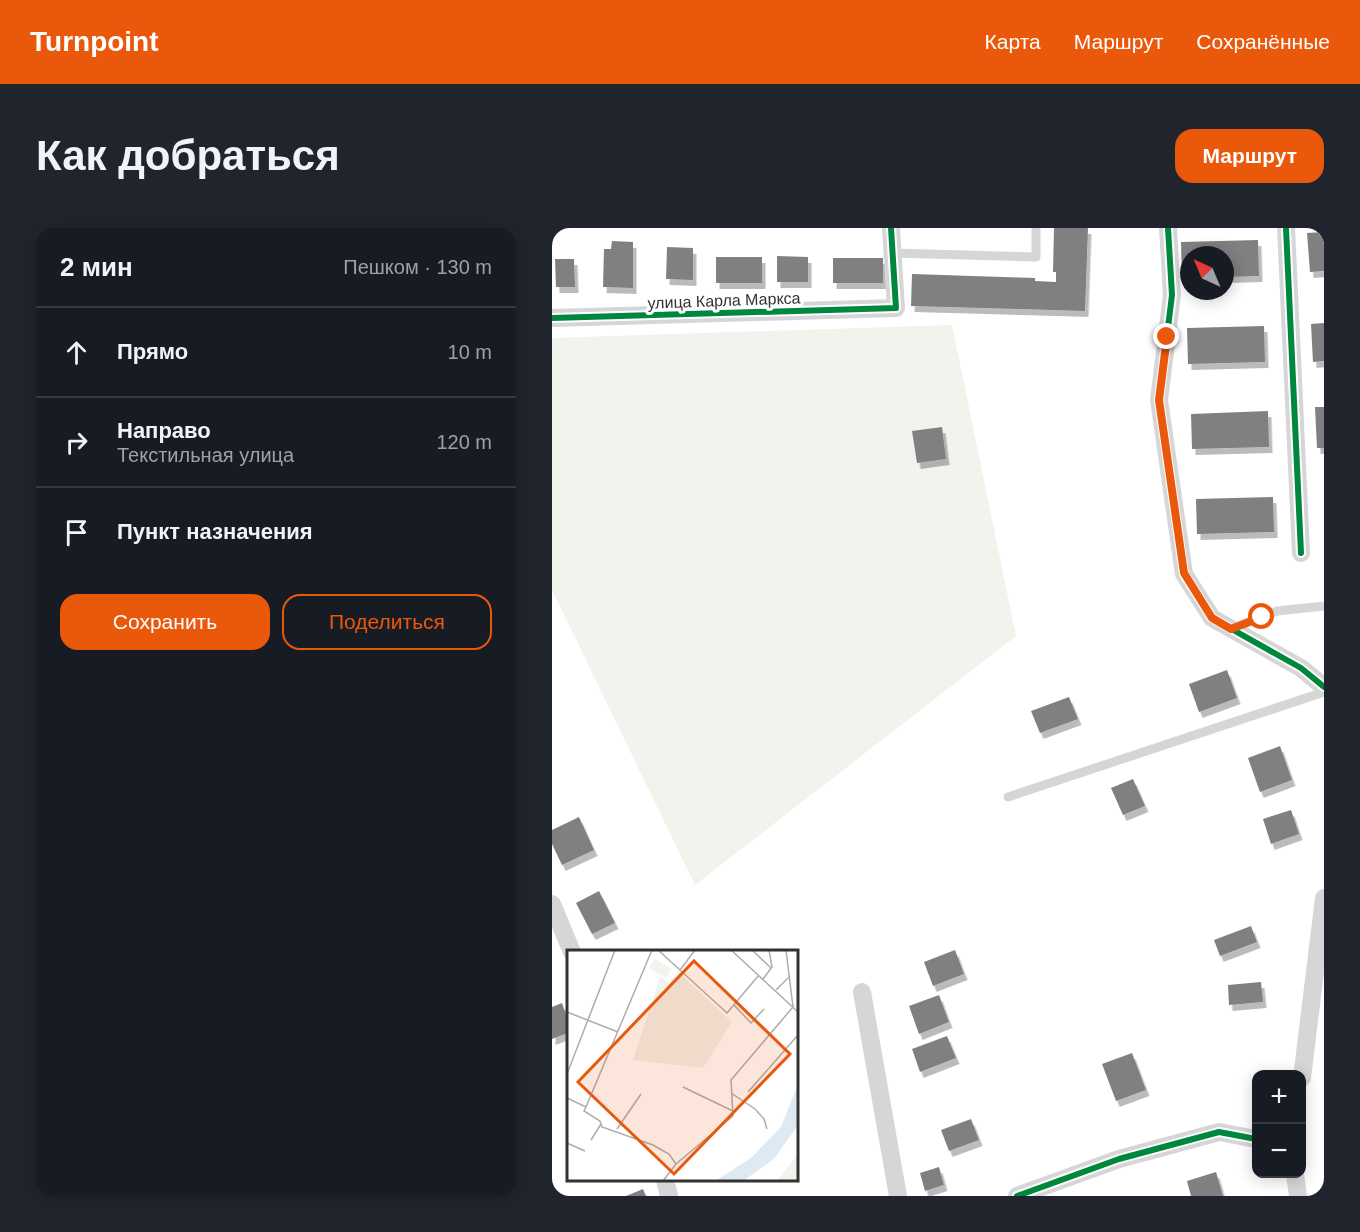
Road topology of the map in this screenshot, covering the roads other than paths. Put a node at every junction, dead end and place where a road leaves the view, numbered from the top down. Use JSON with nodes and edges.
{"nodes":[{"id":1,"x":891,"y":228,"type":"edge"},
{"id":2,"x":1036,"y":228,"type":"edge"},
{"id":3,"x":1168,"y":228,"type":"edge"},
{"id":4,"x":1286,"y":228,"type":"edge"},
{"id":5,"x":893,"y":253,"type":"junction"},
{"id":6,"x":552,"y":318,"type":"edge"},
{"id":7,"x":1301,"y":553,"type":"dead end"},
{"id":8,"x":1324,"y":606,"type":"edge"},
{"id":9,"x":1231,"y":629,"type":"junction"},
{"id":10,"x":1324,"y":687,"type":"edge"},
{"id":11,"x":1324,"y":692,"type":"edge"},
{"id":12,"x":1008,"y":797,"type":"dead end"},
{"id":13,"x":1324,"y":898,"type":"edge"},
{"id":14,"x":552,"y":904,"type":"edge"},
{"id":15,"x":572,"y":950,"type":"edge"},
{"id":16,"x":862,"y":992,"type":"dead end"},
{"id":17,"x":1303,"y":1070,"type":"edge"},
{"id":18,"x":1252,"y":1139,"type":"edge"},
{"id":19,"x":1296,"y":1178,"type":"edge"},
{"id":20,"x":665,"y":1181,"type":"edge"},
{"id":21,"x":669,"y":1196,"type":"edge"},
{"id":22,"x":898,"y":1196,"type":"edge"},
{"id":23,"x":1017,"y":1196,"type":"edge"},
{"id":24,"x":1298,"y":1196,"type":"edge"}],
"edges":[{"from":1,"to":5,"type":"street"},
{"from":2,"to":5,"type":"lane"},
{"from":3,"to":9,"type":"street"},
{"from":4,"to":7,"type":"street"},
{"from":5,"to":6,"type":"street","name":"улица Карла Маркса"},
{"from":8,"to":9,"type":"lane"},
{"from":9,"to":10,"type":"street"},
{"from":11,"to":12,"type":"lane"},
{"from":13,"to":17,"type":"street"},
{"from":14,"to":15,"type":"street"},
{"from":16,"to":22,"type":"street"},
{"from":18,"to":23,"type":"street"},
{"from":19,"to":24,"type":"street"},
{"from":20,"to":21,"type":"street"}]}
